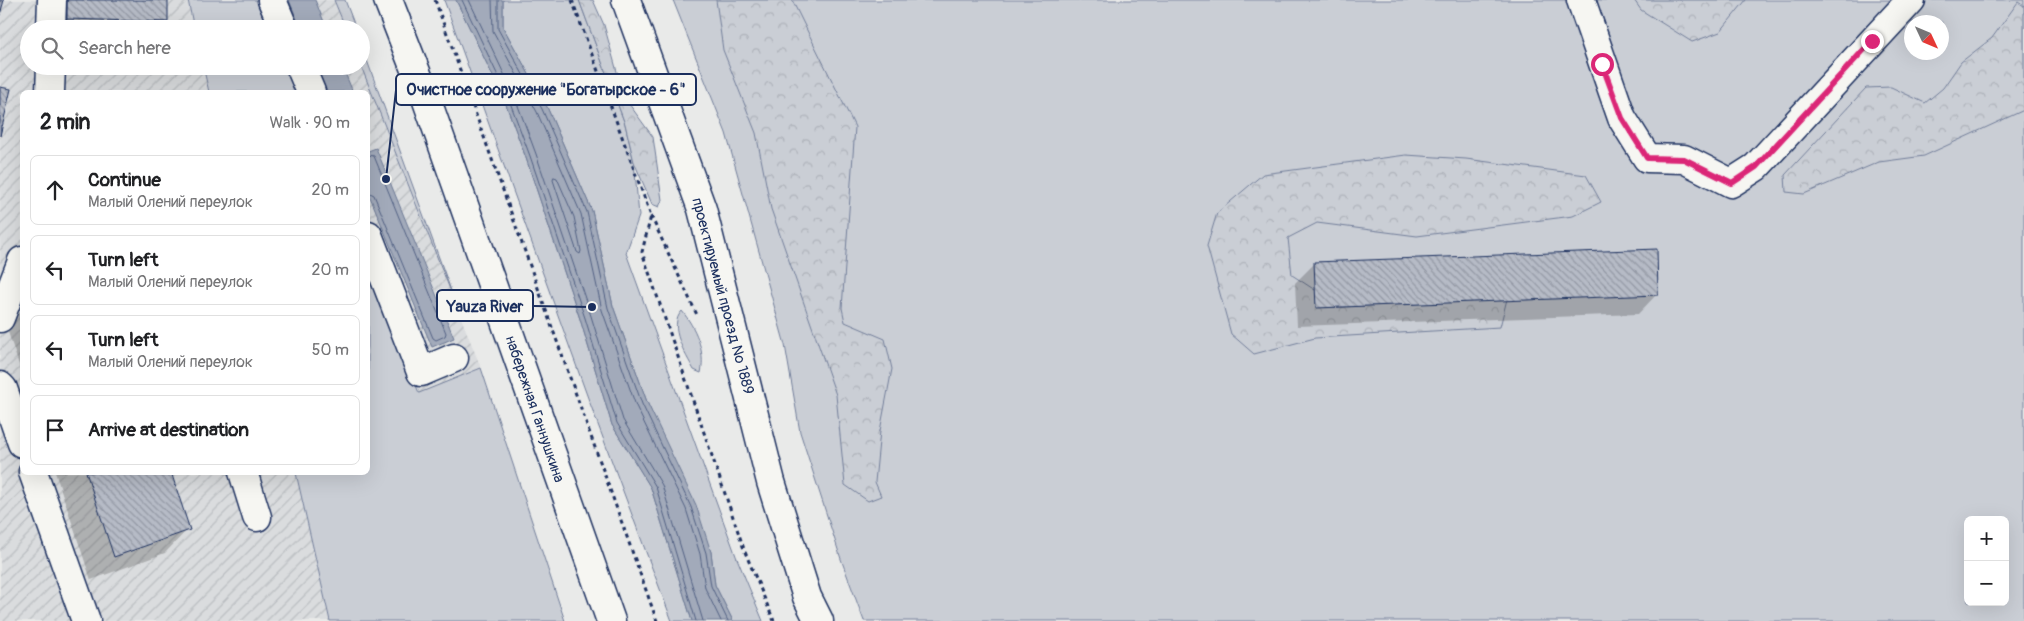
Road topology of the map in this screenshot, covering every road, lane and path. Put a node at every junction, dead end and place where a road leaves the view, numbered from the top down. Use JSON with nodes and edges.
{"nodes":[{"id":1,"x":52,"y":0,"type":"edge"},
{"id":2,"x":272,"y":0,"type":"edge"},
{"id":3,"x":388,"y":0,"type":"edge"},
{"id":4,"x":435,"y":0,"type":"edge"},
{"id":5,"x":572,"y":0,"type":"edge"},
{"id":6,"x":626,"y":0,"type":"edge"},
{"id":7,"x":1581,"y":0,"type":"edge"},
{"id":8,"x":1910,"y":0,"type":"edge"},
{"id":9,"x":51,"y":20,"type":"edge"},
{"id":10,"x":280,"y":20,"type":"edge"},
{"id":11,"x":51,"y":75,"type":"edge"},
{"id":12,"x":303,"y":75,"type":"edge"},
{"id":13,"x":50,"y":90,"type":"edge"},
{"id":14,"x":309,"y":90,"type":"edge"},
{"id":15,"x":370,"y":240,"type":"edge"},
{"id":16,"x":20,"y":267,"type":"edge"},
{"id":17,"x":0,"y":318,"type":"edge"},
{"id":18,"x":454,"y":358,"type":"dead end"},
{"id":19,"x":0,"y":386,"type":"edge"},
{"id":20,"x":20,"y":437,"type":"edge"},
{"id":21,"x":34,"y":475,"type":"edge"},
{"id":22,"x":244,"y":475,"type":"edge"},
{"id":23,"x":257,"y":517,"type":"dead end"},
{"id":24,"x":813,"y":609,"type":"edge"},
{"id":25,"x":86,"y":621,"type":"edge"},
{"id":26,"x":611,"y":621,"type":"edge"},
{"id":27,"x":657,"y":621,"type":"edge"},
{"id":28,"x":774,"y":621,"type":"edge"}],
"edges":[{"from":1,"to":9,"type":"main road"},
{"from":2,"to":10,"type":"main road"},
{"from":3,"to":26,"type":"main road","name":"набережная Ганнушкина"},
{"from":4,"to":27,"type":"path"},
{"from":5,"to":28,"type":"path"},
{"from":6,"to":24,"type":"main road","name":"проектируемый проезд № 1889"},
{"from":7,"to":8,"type":"main road"},
{"from":11,"to":13,"type":"main road"},
{"from":12,"to":14,"type":"main road"},
{"from":15,"to":18,"type":"main road"},
{"from":16,"to":17,"type":"main road"},
{"from":19,"to":20,"type":"main road"},
{"from":21,"to":25,"type":"main road"},
{"from":22,"to":23,"type":"main road"}]}
